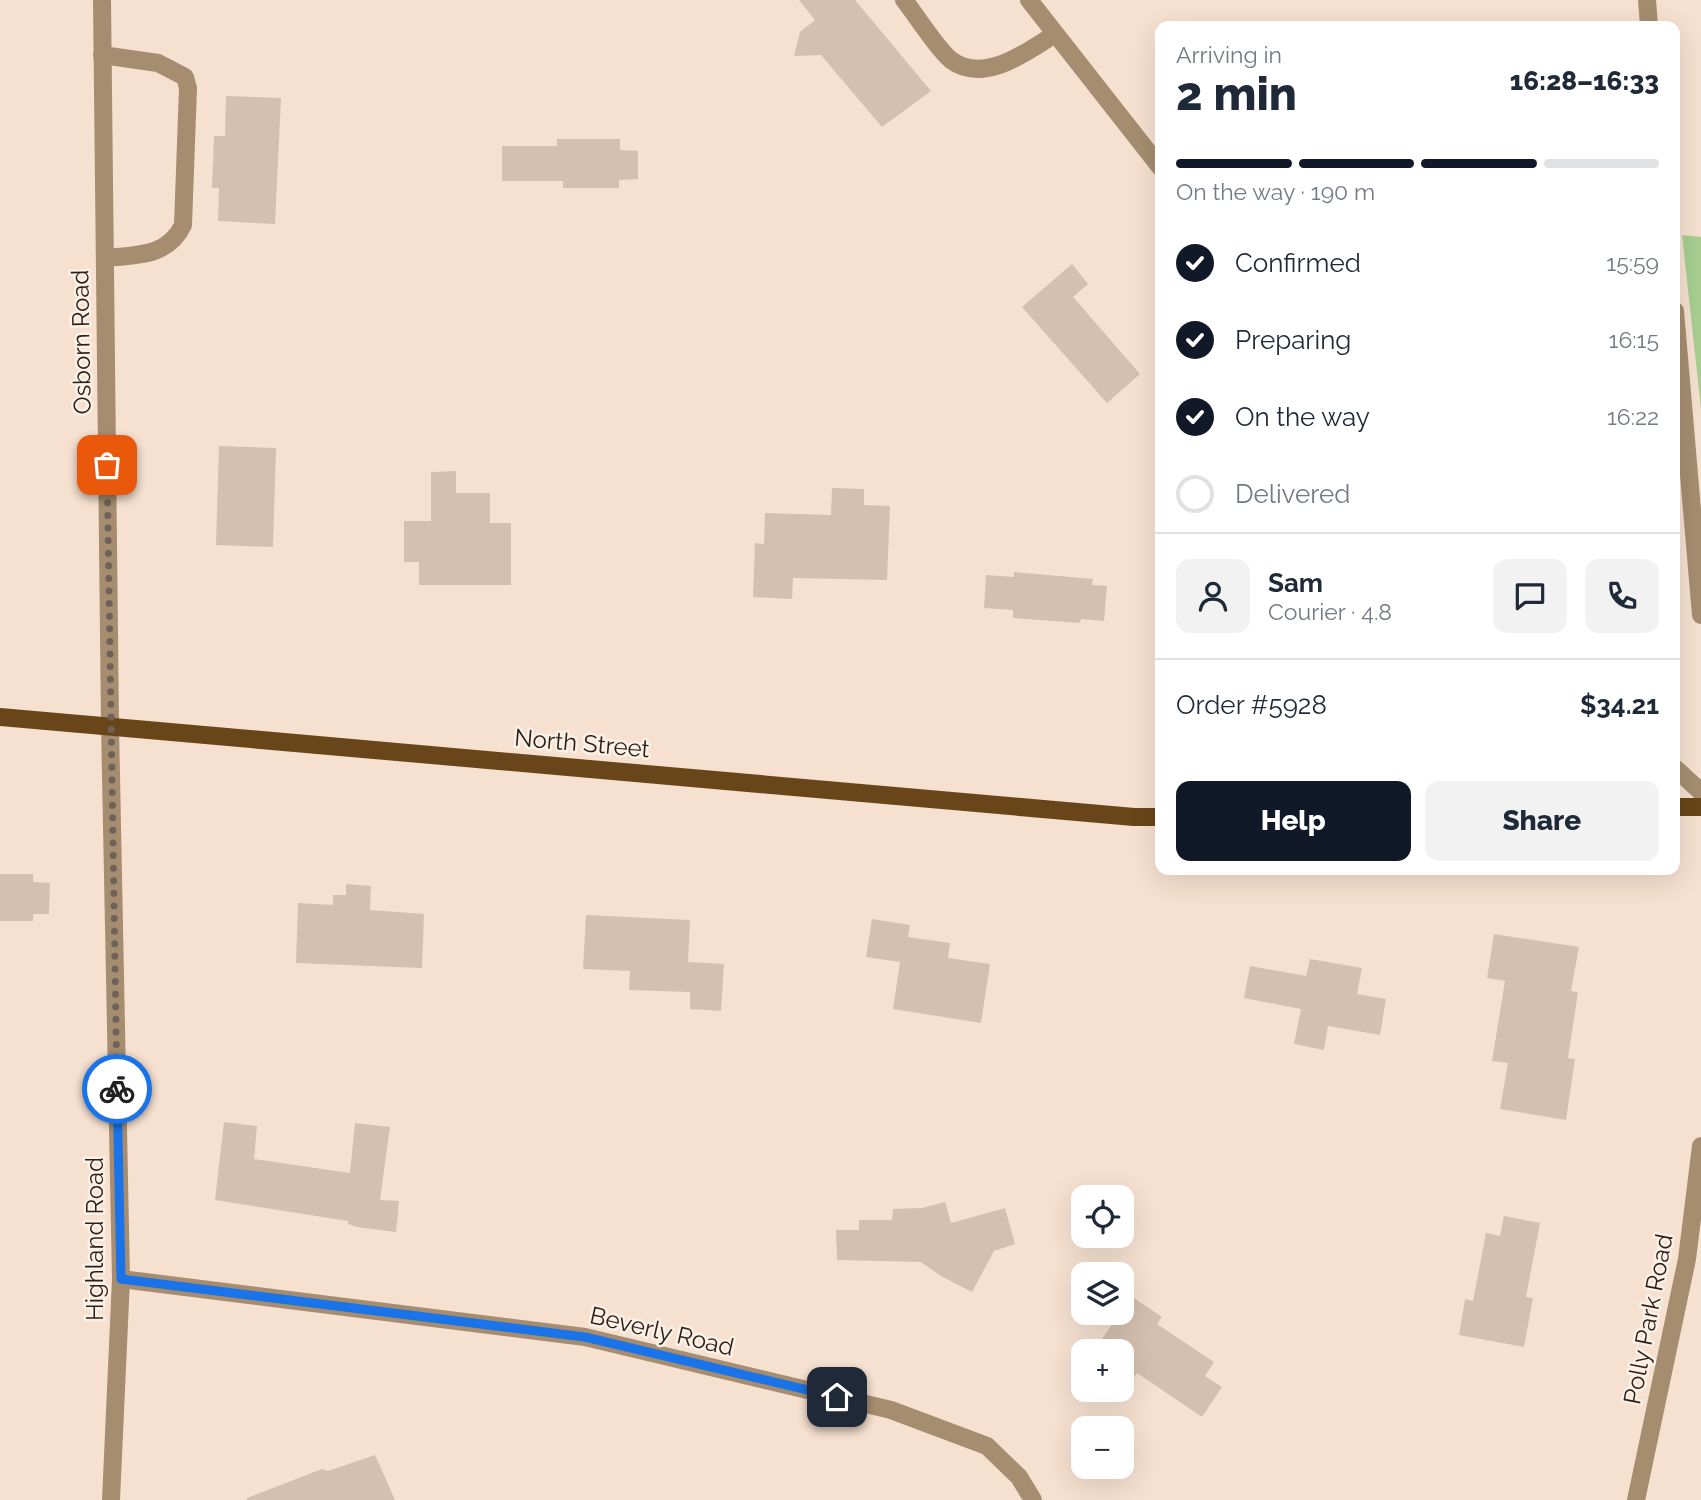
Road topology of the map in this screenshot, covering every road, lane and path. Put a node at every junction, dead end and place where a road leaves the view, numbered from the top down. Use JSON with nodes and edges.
{"nodes":[{"id":1,"x":102,"y":0,"type":"edge"},
{"id":2,"x":904,"y":0,"type":"edge"},
{"id":3,"x":1029,"y":0,"type":"edge"},
{"id":4,"x":1647,"y":0,"type":"edge"},
{"id":5,"x":1649,"y":21,"type":"edge"},
{"id":6,"x":1055,"y":34,"type":"junction"},
{"id":7,"x":102,"y":55,"type":"junction"},
{"id":8,"x":1155,"y":161,"type":"edge"},
{"id":9,"x":105,"y":258,"type":"junction"},
{"id":10,"x":1680,"y":369,"type":"edge"},
{"id":11,"x":1701,"y":615,"type":"edge"},
{"id":12,"x":0,"y":717,"type":"edge"},
{"id":13,"x":110,"y":725,"type":"junction"},
{"id":14,"x":1680,"y":773,"type":"edge"},
{"id":15,"x":1701,"y":792,"type":"edge"},
{"id":16,"x":1680,"y":807,"type":"edge"},
{"id":17,"x":1701,"y":807,"type":"edge"},
{"id":18,"x":1155,"y":817,"type":"edge"},
{"id":19,"x":1701,"y":1146,"type":"edge"},
{"id":20,"x":121,"y":1279,"type":"junction"},
{"id":21,"x":111,"y":1500,"type":"edge"},
{"id":22,"x":1033,"y":1500,"type":"edge"},
{"id":23,"x":1636,"y":1500,"type":"edge"}],
"edges":[{"from":1,"to":7,"type":"street","name":"Osborn Road"},
{"from":2,"to":6,"type":"street"},
{"from":3,"to":6,"type":"street"},
{"from":4,"to":5,"type":"street"},
{"from":6,"to":8,"type":"street"},
{"from":7,"to":9,"type":"street","name":"Osborn Road"},
{"from":7,"to":9,"type":"street"},
{"from":9,"to":13,"type":"street","name":"Osborn Road"},
{"from":10,"to":11,"type":"street"},
{"from":12,"to":13,"type":"main road","name":"North Street"},
{"from":13,"to":18,"type":"main road","name":"North Street"},
{"from":13,"to":20,"type":"street","name":"Highland Road"},
{"from":14,"to":15,"type":"street"},
{"from":16,"to":17,"type":"main road"},
{"from":19,"to":23,"type":"street","name":"Polly Park Road"},
{"from":20,"to":21,"type":"street","name":"Highland Road"},
{"from":20,"to":22,"type":"street","name":"Beverly Road"}]}
